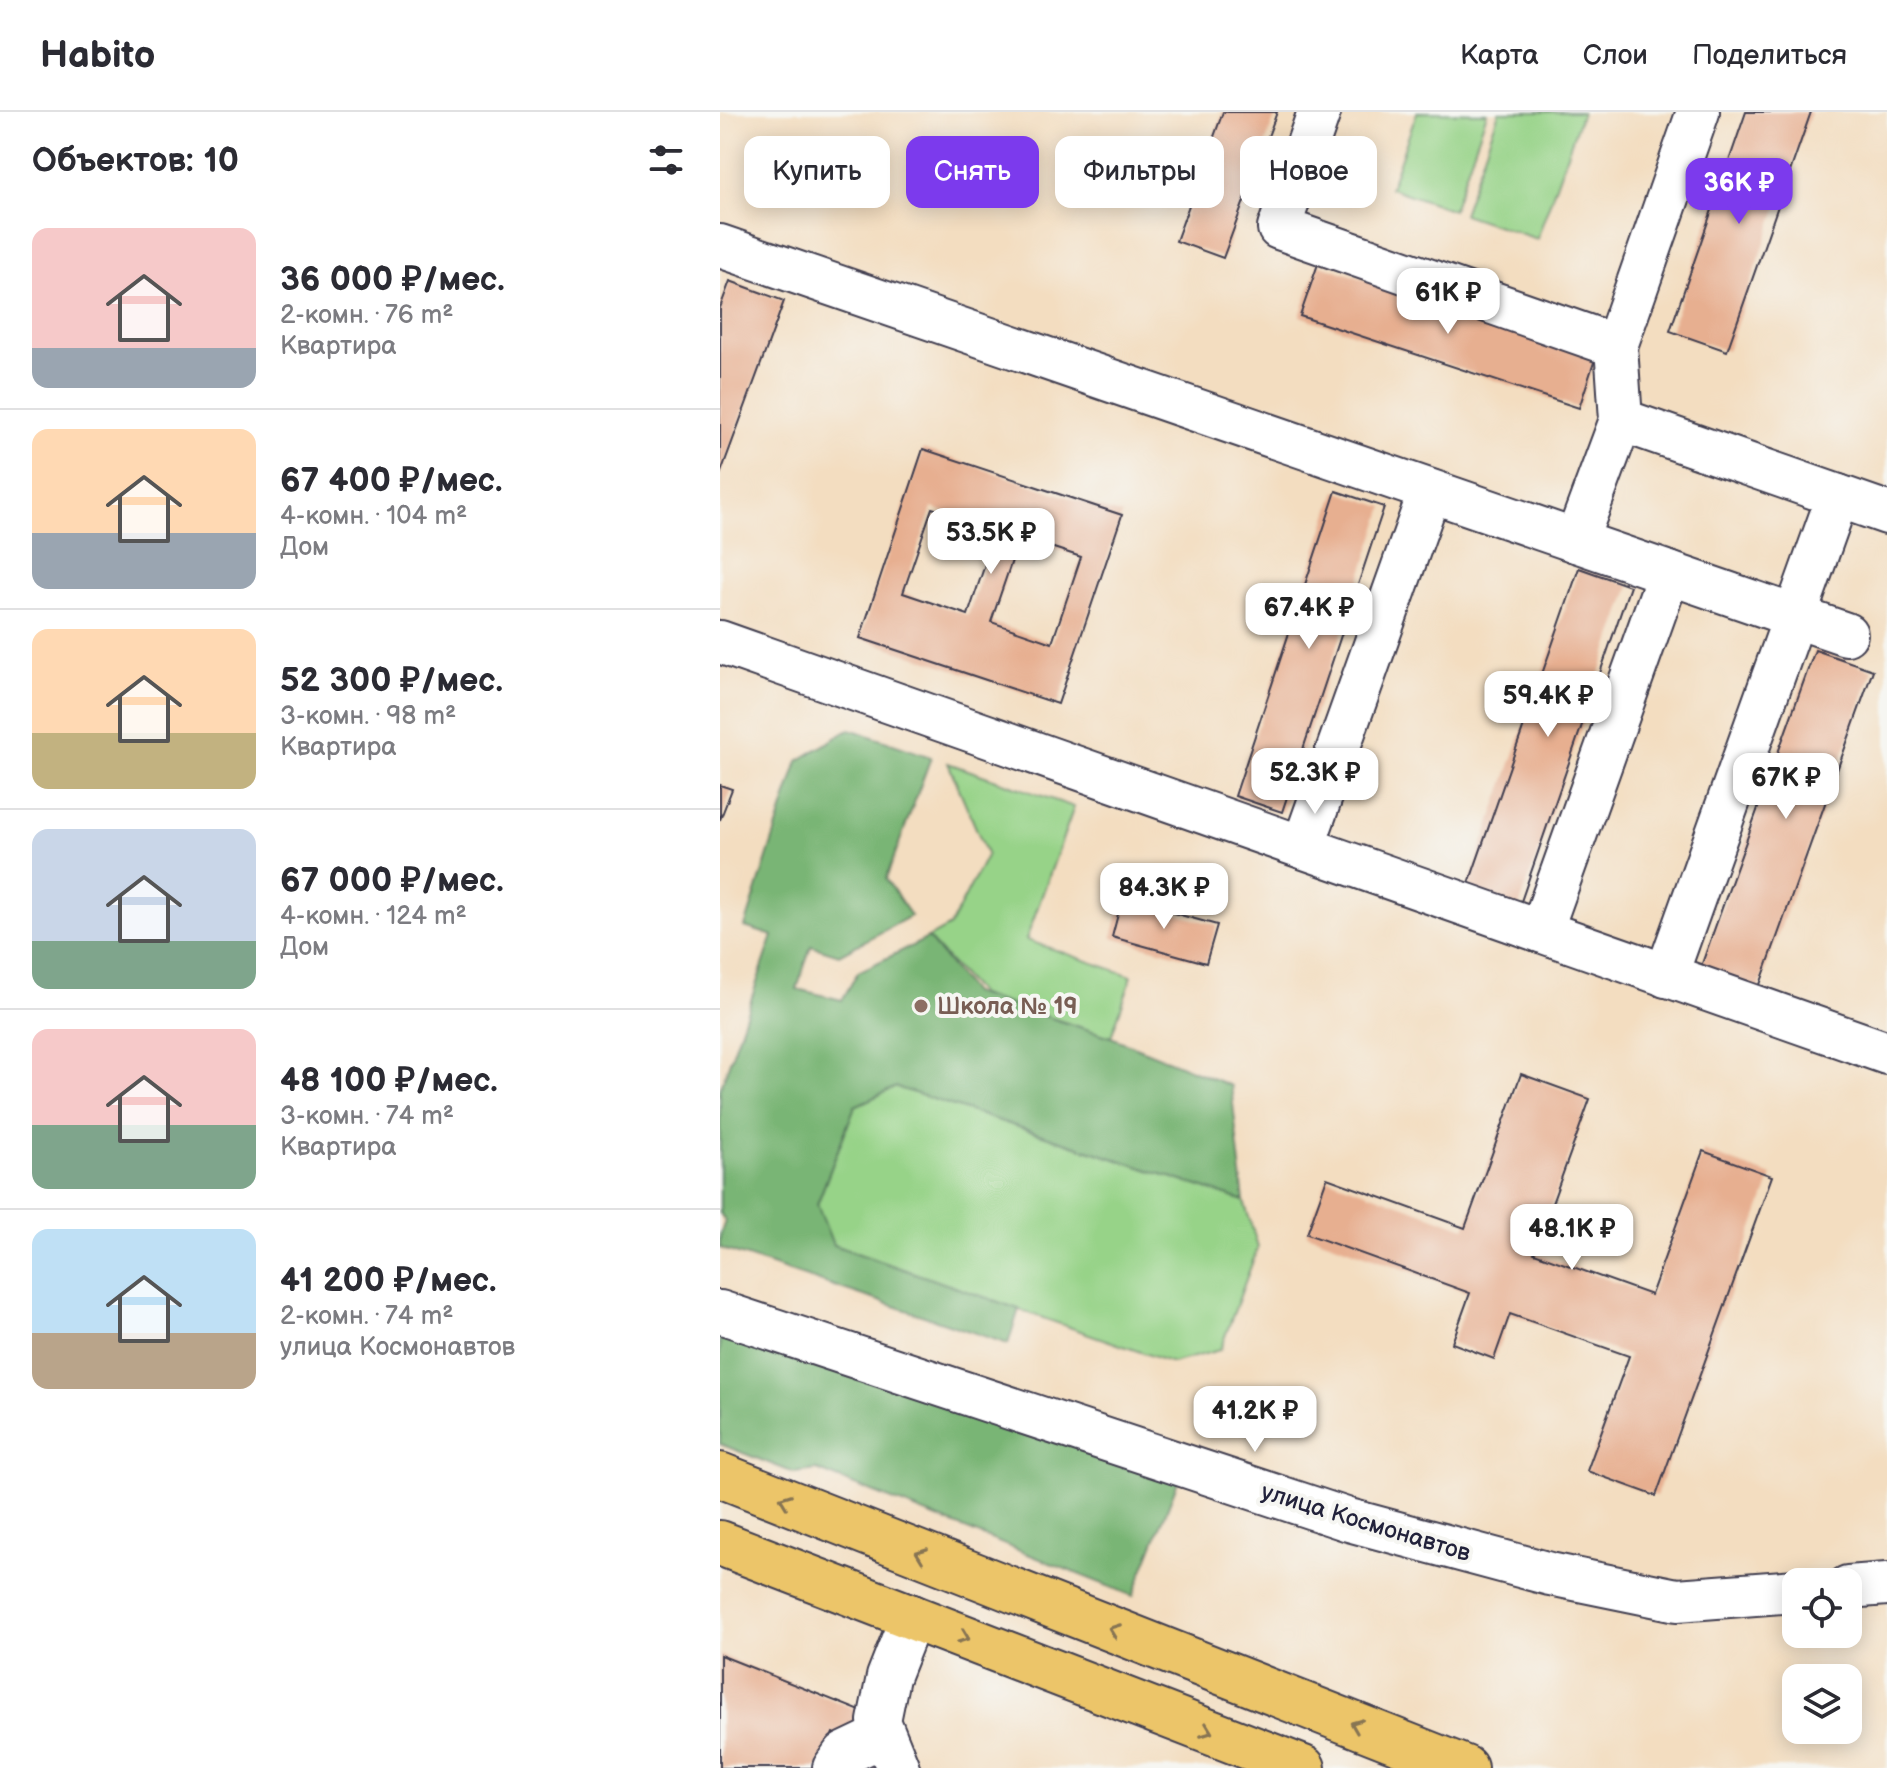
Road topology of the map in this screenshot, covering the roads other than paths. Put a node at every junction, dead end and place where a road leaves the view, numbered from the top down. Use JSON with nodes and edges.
{"nodes":[{"id":1,"x":1319,"y":112,"type":"edge"},
{"id":2,"x":1698,"y":112,"type":"edge"},
{"id":3,"x":720,"y":246,"type":"edge"},
{"id":4,"x":1616,"y":346,"type":"junction"},
{"id":5,"x":1621,"y":420,"type":"junction"},
{"id":6,"x":1430,"y":491,"type":"junction"},
{"id":7,"x":1838,"y":496,"type":"junction"},
{"id":8,"x":1887,"y":513,"type":"edge"},
{"id":9,"x":1576,"y":541,"type":"junction"},
{"id":10,"x":1669,"y":573,"type":"junction"},
{"id":11,"x":1794,"y":616,"type":"junction"},
{"id":12,"x":1846,"y":634,"type":"dead end"},
{"id":13,"x":720,"y":642,"type":"edge"},
{"id":14,"x":1303,"y":847,"type":"junction"},
{"id":15,"x":1541,"y":931,"type":"junction"},
{"id":16,"x":1666,"y":976,"type":"junction"},
{"id":17,"x":1887,"y":1053,"type":"edge"},
{"id":18,"x":720,"y":1312,"type":"edge"},
{"id":19,"x":720,"y":1475,"type":"edge"},
{"id":20,"x":720,"y":1543,"type":"edge"},
{"id":21,"x":1887,"y":1584,"type":"edge"},
{"id":22,"x":1862,"y":1586,"type":"edge"},
{"id":23,"x":1782,"y":1592,"type":"edge"},
{"id":24,"x":912,"y":1616,"type":"junction"},
{"id":25,"x":891,"y":1751,"type":"edge"},
{"id":26,"x":834,"y":1768,"type":"edge"},
{"id":27,"x":1303,"y":1768,"type":"edge"},
{"id":28,"x":1465,"y":1768,"type":"edge"}],
"edges":[{"from":1,"to":4,"type":"street"},
{"from":2,"to":4,"type":"street"},
{"from":3,"to":6,"type":"street"},
{"from":4,"to":5,"type":"street"},
{"from":5,"to":7,"type":"street"},
{"from":5,"to":9,"type":"street"},
{"from":6,"to":9,"type":"street"},
{"from":6,"to":14,"type":"street"},
{"from":7,"to":8,"type":"street"},
{"from":7,"to":11,"type":"street"},
{"from":9,"to":10,"type":"street"},
{"from":10,"to":11,"type":"street"},
{"from":10,"to":15,"type":"street"},
{"from":11,"to":12,"type":"street"},
{"from":11,"to":16,"type":"street"},
{"from":13,"to":14,"type":"street"},
{"from":14,"to":15,"type":"street"},
{"from":15,"to":16,"type":"street"},
{"from":16,"to":17,"type":"street"},
{"from":18,"to":23,"type":"street","name":"улица Космонавтов"},
{"from":28,"to":19,"type":"main road","one_way":true},
{"from":20,"to":24,"type":"main road"},
{"from":21,"to":22,"type":"street"},
{"from":24,"to":25,"type":"street"},
{"from":24,"to":27,"type":"main road","one_way":true},
{"from":25,"to":26,"type":"street"}]}
